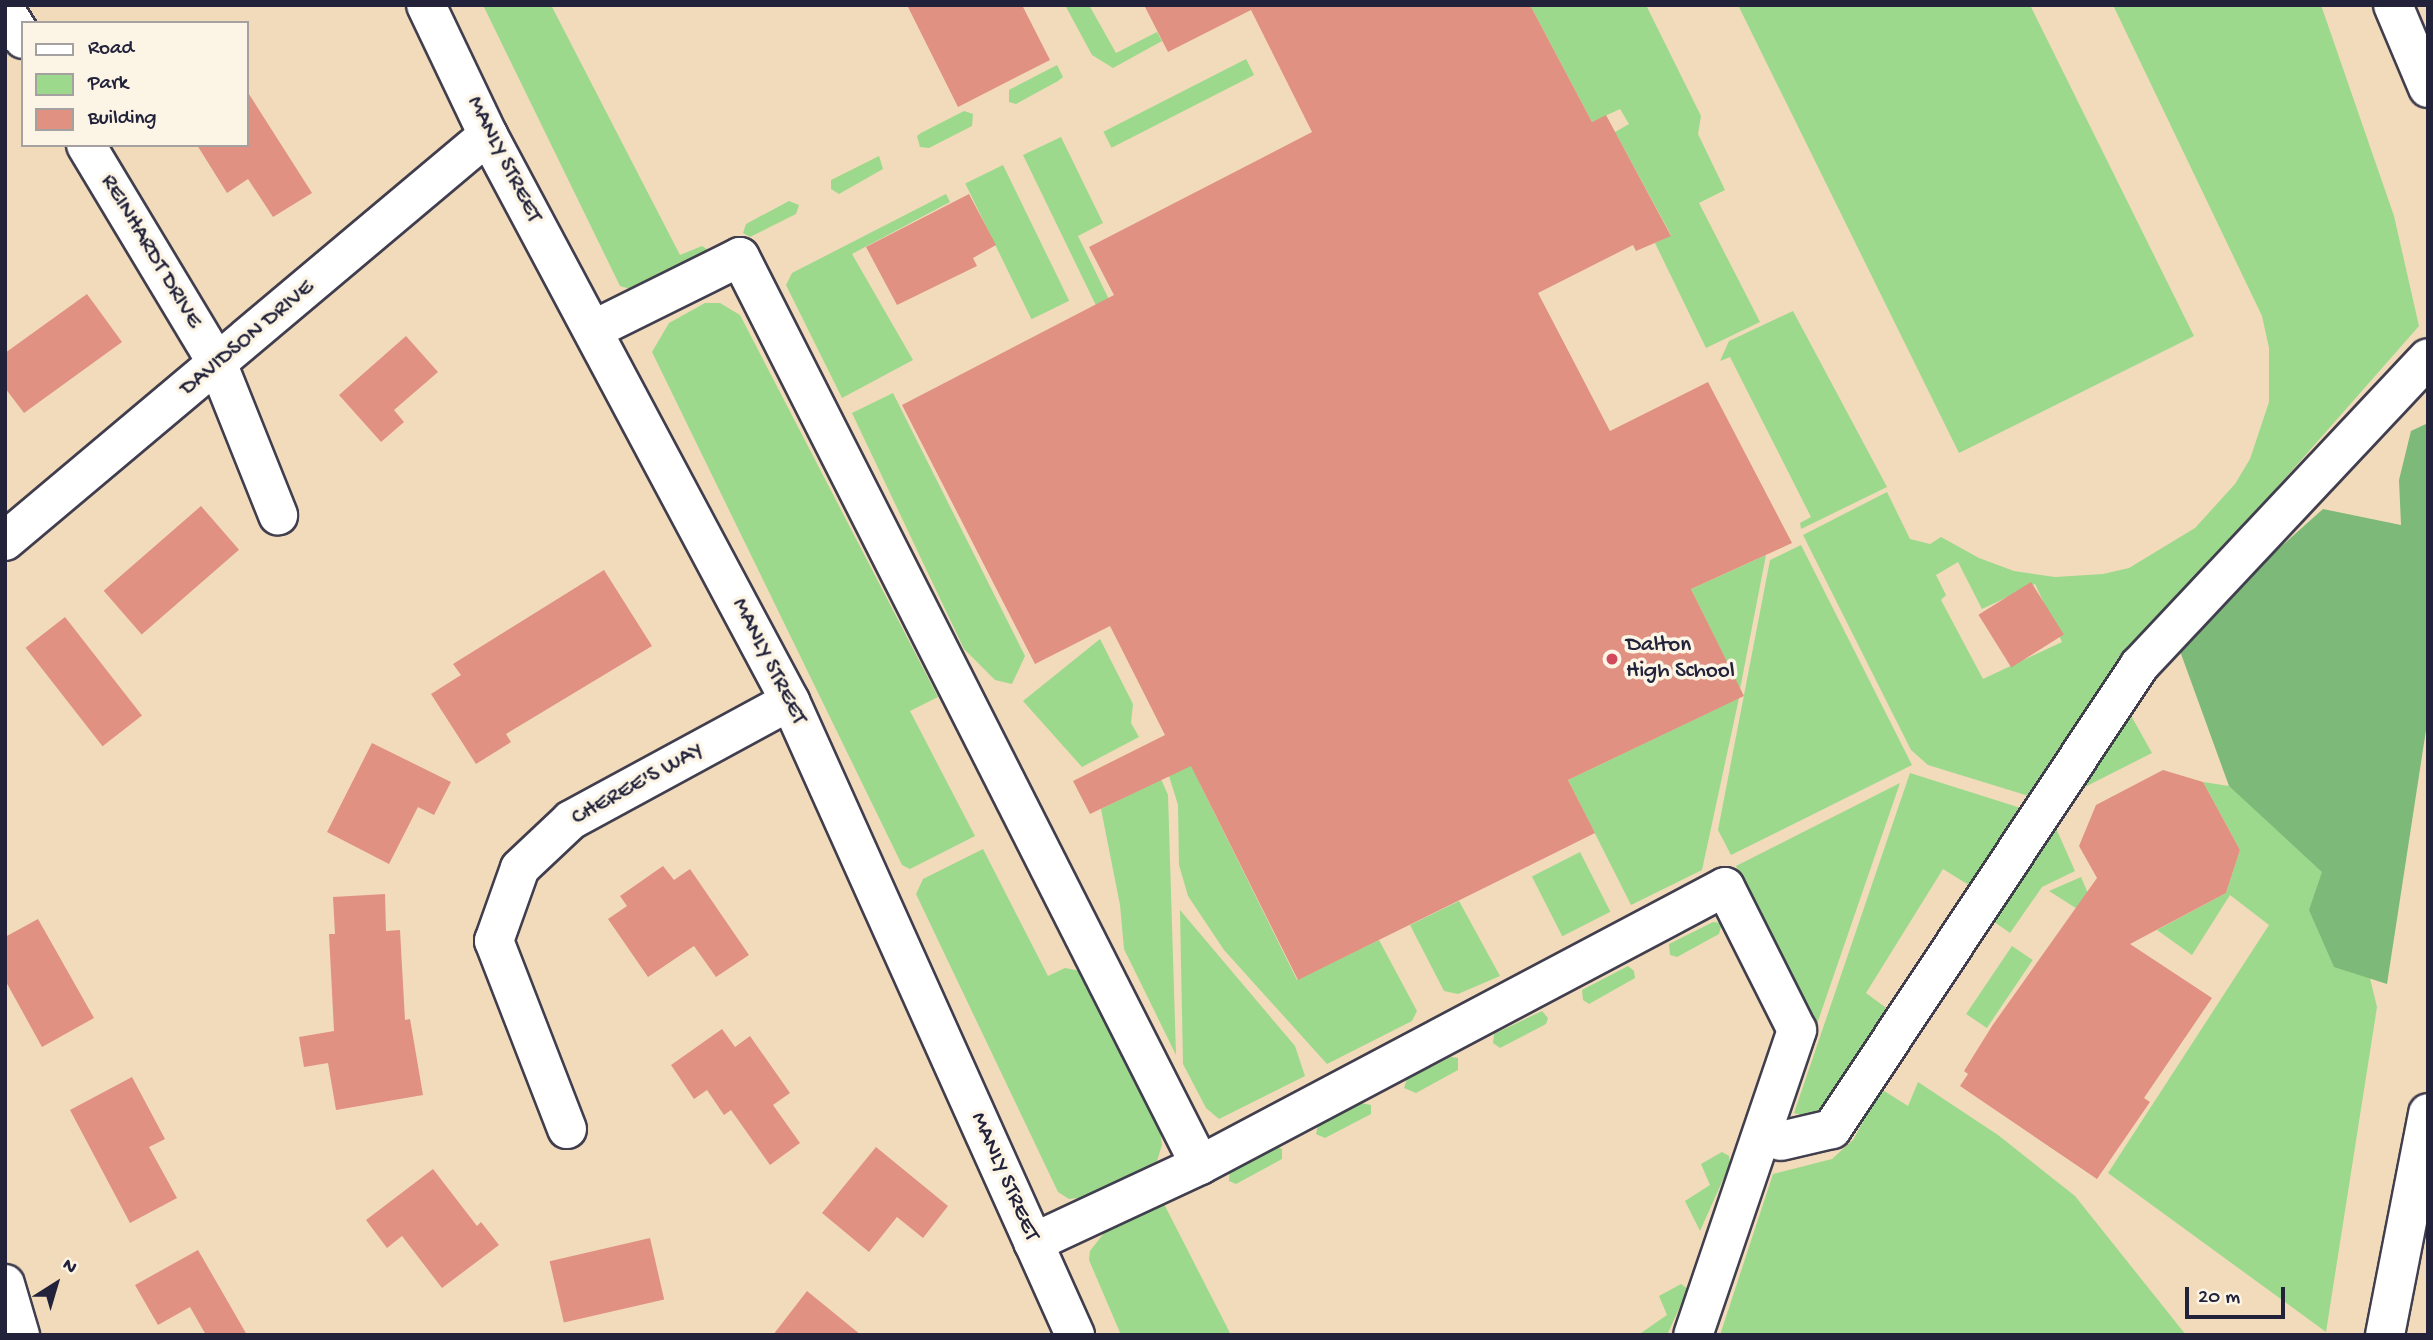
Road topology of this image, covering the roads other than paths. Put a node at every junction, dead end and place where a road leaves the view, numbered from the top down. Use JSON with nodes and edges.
{"nodes":[{"id":1,"x":426,"y":5,"type":"edge"},
{"id":2,"x":2393,"y":5,"type":"edge"},
{"id":3,"x":5,"y":10,"type":"edge"},
{"id":4,"x":21,"y":36,"type":"edge"},
{"id":5,"x":2428,"y":88,"type":"edge"},
{"id":6,"x":488,"y":135,"type":"junction"},
{"id":7,"x":87,"y":147,"type":"edge"},
{"id":8,"x":593,"y":330,"type":"junction"},
{"id":9,"x":2428,"y":358,"type":"edge"},
{"id":10,"x":218,"y":365,"type":"junction"},
{"id":11,"x":278,"y":515,"type":"dead end"},
{"id":12,"x":5,"y":541,"type":"edge"},
{"id":13,"x":790,"y":701,"type":"junction"},
{"id":14,"x":2428,"y":1113,"type":"edge"},
{"id":15,"x":567,"y":1129,"type":"dead end"},
{"id":16,"x":1781,"y":1142,"type":"dead end"},
{"id":17,"x":1200,"y":1165,"type":"junction"},
{"id":18,"x":1033,"y":1243,"type":"junction"},
{"id":19,"x":5,"y":1284,"type":"edge"},
{"id":20,"x":1066,"y":1331,"type":"edge"},
{"id":21,"x":20,"y":1335,"type":"edge"},
{"id":22,"x":1693,"y":1335,"type":"edge"},
{"id":23,"x":2385,"y":1335,"type":"edge"}],
"edges":[{"from":1,"to":6,"type":"street","name":"MANLY STREET"},
{"from":2,"to":5,"type":"street"},
{"from":3,"to":4,"type":"street"},
{"from":6,"to":8,"type":"street","name":"MANLY STREET"},
{"from":6,"to":10,"type":"street","name":"DAVIDSON DRIVE"},
{"from":7,"to":10,"type":"street","name":"REINHARDT DRIVE"},
{"from":8,"to":13,"type":"street","name":"MANLY STREET"},
{"from":8,"to":17,"type":"street"},
{"from":9,"to":16,"type":"street"},
{"from":10,"to":11,"type":"street","name":"REINHARDT DRIVE"},
{"from":10,"to":12,"type":"street","name":"DAVIDSON DRIVE"},
{"from":13,"to":15,"type":"street","name":"CHEREE'S WAY"},
{"from":13,"to":18,"type":"street","name":"MANLY STREET"},
{"from":14,"to":23,"type":"street"},
{"from":17,"to":18,"type":"street"},
{"from":17,"to":22,"type":"street"},
{"from":18,"to":20,"type":"street","name":"MANLY STREET"},
{"from":19,"to":21,"type":"street"}]}
